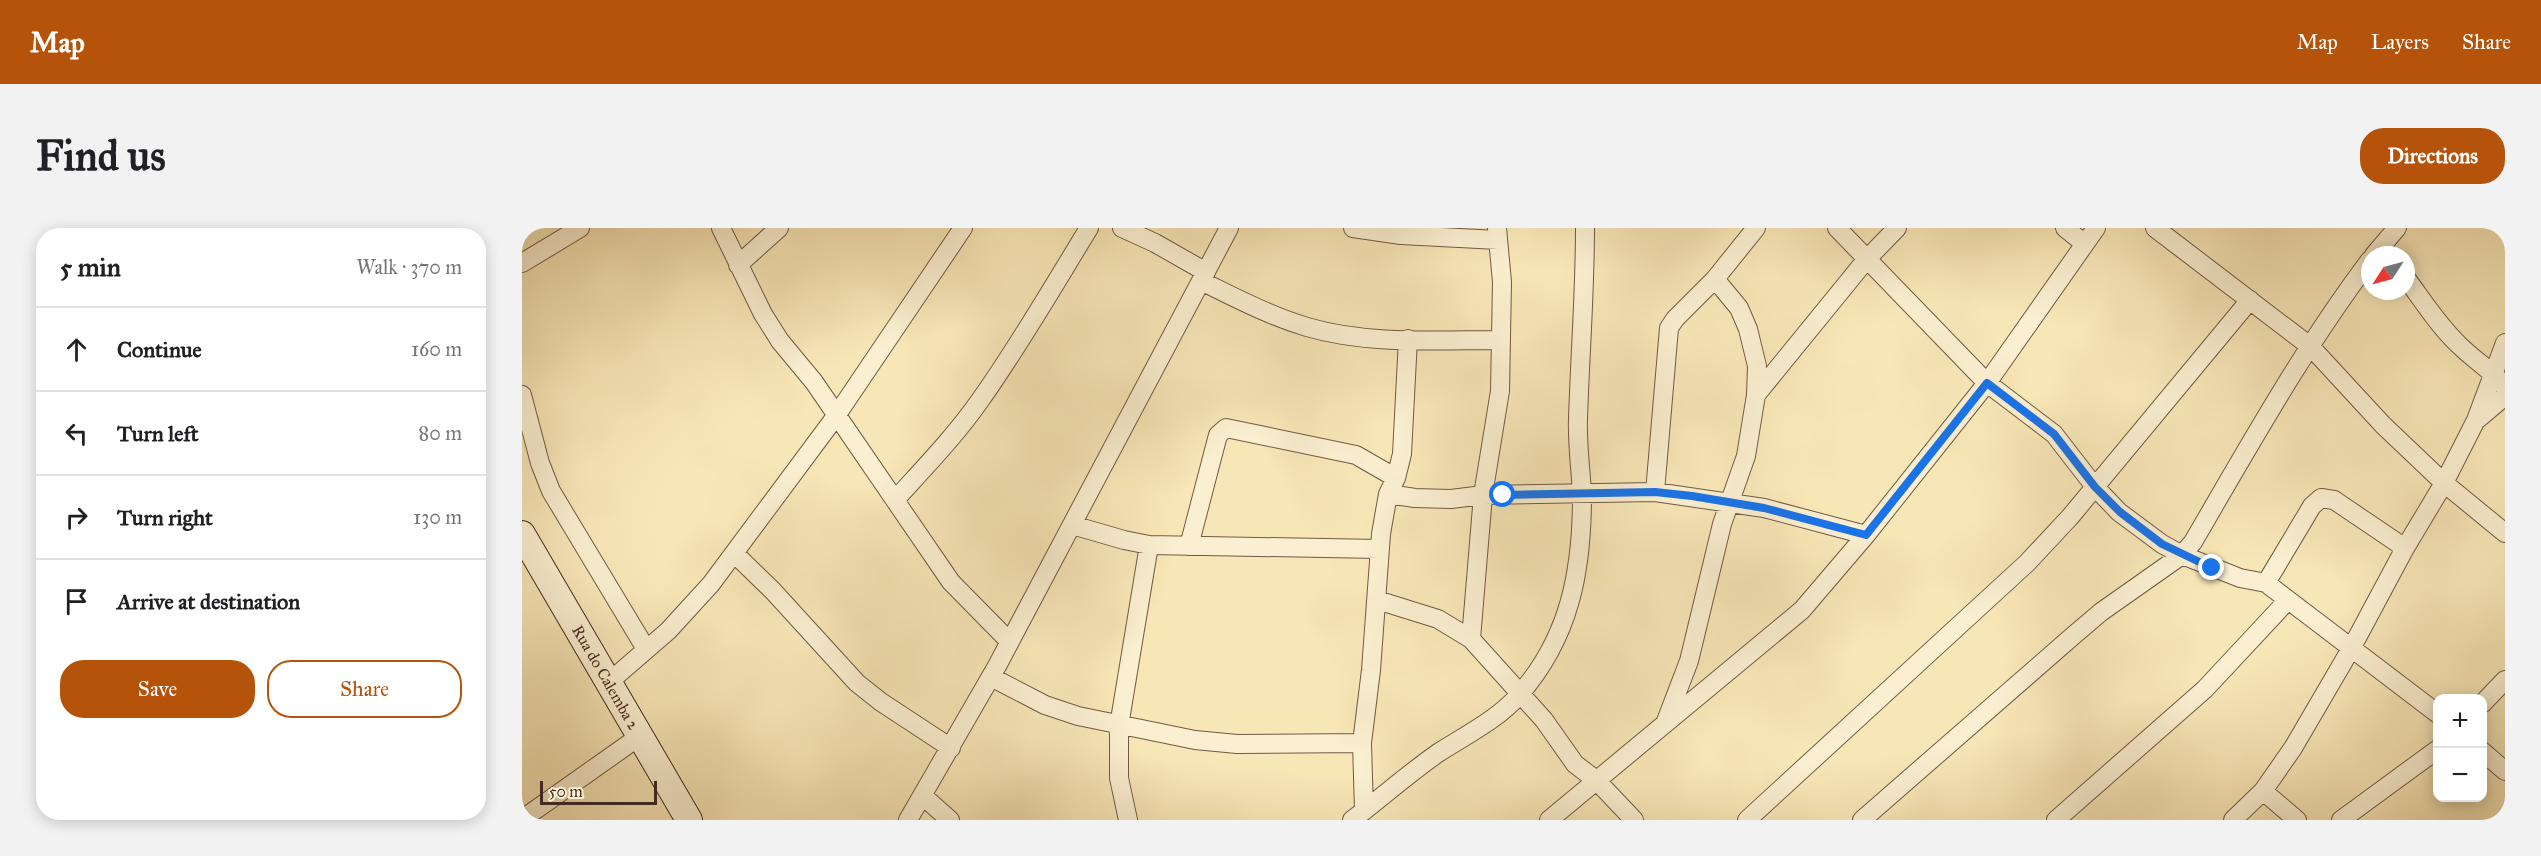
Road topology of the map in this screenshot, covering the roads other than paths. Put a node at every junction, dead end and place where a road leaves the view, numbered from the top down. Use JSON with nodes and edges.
{"nodes":[{"id":1,"x":580,"y":228,"type":"edge"},
{"id":2,"x":721,"y":228,"type":"edge"},
{"id":3,"x":779,"y":228,"type":"edge"},
{"id":4,"x":963,"y":228,"type":"edge"},
{"id":5,"x":1089,"y":228,"type":"edge"},
{"id":6,"x":1122,"y":228,"type":"edge"},
{"id":7,"x":1229,"y":228,"type":"edge"},
{"id":8,"x":1353,"y":228,"type":"edge"},
{"id":9,"x":1585,"y":228,"type":"edge"},
{"id":10,"x":1756,"y":228,"type":"edge"},
{"id":11,"x":1837,"y":228,"type":"edge"},
{"id":12,"x":1897,"y":228,"type":"edge"},
{"id":13,"x":2065,"y":228,"type":"edge"},
{"id":14,"x":2096,"y":228,"type":"edge"},
{"id":15,"x":2155,"y":228,"type":"edge"},
{"id":16,"x":2397,"y":228,"type":"edge"},
{"id":17,"x":1384,"y":231,"type":"edge"},
{"id":18,"x":1497,"y":234,"type":"edge"},
{"id":19,"x":2085,"y":244,"type":"junction"},
{"id":20,"x":2383,"y":246,"type":"edge"},
{"id":21,"x":1866,"y":260,"type":"junction"},
{"id":22,"x":522,"y":263,"type":"edge"},
{"id":23,"x":738,"y":265,"type":"junction"},
{"id":24,"x":2361,"y":274,"type":"edge"},
{"id":25,"x":1204,"y":277,"type":"junction"},
{"id":26,"x":1716,"y":279,"type":"junction"},
{"id":27,"x":2415,"y":291,"type":"edge"},
{"id":28,"x":2250,"y":300,"type":"junction"},
{"id":29,"x":1408,"y":339,"type":"junction"},
{"id":30,"x":1500,"y":340,"type":"junction"},
{"id":31,"x":2505,"y":343,"type":"edge"},
{"id":32,"x":2311,"y":347,"type":"junction"},
{"id":33,"x":2499,"y":379,"type":"edge"},
{"id":34,"x":1987,"y":383,"type":"junction"},
{"id":35,"x":522,"y":395,"type":"edge"},
{"id":36,"x":1756,"y":395,"type":"junction"},
{"id":37,"x":2505,"y":396,"type":"edge"},
{"id":38,"x":836,"y":416,"type":"junction"},
{"id":39,"x":2476,"y":420,"type":"junction"},
{"id":40,"x":2444,"y":483,"type":"junction"},
{"id":41,"x":1392,"y":486,"type":"junction"},
{"id":42,"x":2095,"y":487,"type":"junction"},
{"id":43,"x":1655,"y":492,"type":"junction"},
{"id":44,"x":1483,"y":495,"type":"junction"},
{"id":45,"x":1582,"y":495,"type":"junction"},
{"id":46,"x":896,"y":501,"type":"junction"},
{"id":47,"x":1729,"y":502,"type":"junction"},
{"id":48,"x":1072,"y":525,"type":"junction"},
{"id":49,"x":2505,"y":533,"type":"edge"},
{"id":50,"x":522,"y":534,"type":"edge"},
{"id":51,"x":1866,"y":535,"type":"junction"},
{"id":52,"x":1149,"y":545,"type":"junction"},
{"id":53,"x":1188,"y":546,"type":"junction"},
{"id":54,"x":2405,"y":548,"type":"junction"},
{"id":55,"x":1380,"y":549,"type":"junction"},
{"id":56,"x":734,"y":553,"type":"junction"},
{"id":57,"x":2182,"y":555,"type":"junction"},
{"id":58,"x":2266,"y":583,"type":"junction"},
{"id":59,"x":1377,"y":600,"type":"junction"},
{"id":60,"x":2288,"y":600,"type":"junction"},
{"id":61,"x":1471,"y":639,"type":"junction"},
{"id":62,"x":1010,"y":642,"type":"junction"},
{"id":63,"x":2352,"y":647,"type":"junction"},
{"id":64,"x":646,"y":649,"type":"junction"},
{"id":65,"x":991,"y":677,"type":"junction"},
{"id":66,"x":2505,"y":680,"type":"edge"},
{"id":67,"x":609,"y":682,"type":"junction"},
{"id":68,"x":1521,"y":693,"type":"junction"},
{"id":69,"x":2487,"y":699,"type":"edge"},
{"id":70,"x":2433,"y":710,"type":"edge"},
{"id":71,"x":1666,"y":723,"type":"junction"},
{"id":72,"x":1119,"y":726,"type":"junction"},
{"id":73,"x":640,"y":736,"type":"junction"},
{"id":74,"x":1362,"y":743,"type":"junction"},
{"id":75,"x":951,"y":748,"type":"junction"},
{"id":76,"x":2433,"y":752,"type":"edge"},
{"id":77,"x":2487,"y":755,"type":"edge"},
{"id":78,"x":2505,"y":771,"type":"edge"},
{"id":79,"x":1596,"y":780,"type":"junction"},
{"id":80,"x":2263,"y":791,"type":"junction"},
{"id":81,"x":922,"y":796,"type":"junction"},
{"id":82,"x":529,"y":810,"type":"edge"},
{"id":83,"x":1358,"y":816,"type":"edge"},
{"id":84,"x":689,"y":820,"type":"edge"},
{"id":85,"x":908,"y":820,"type":"edge"},
{"id":86,"x":950,"y":820,"type":"edge"},
{"id":87,"x":1128,"y":820,"type":"edge"},
{"id":88,"x":1549,"y":820,"type":"edge"},
{"id":89,"x":1634,"y":820,"type":"edge"},
{"id":90,"x":1747,"y":820,"type":"edge"},
{"id":91,"x":1862,"y":820,"type":"edge"},
{"id":92,"x":2055,"y":820,"type":"edge"},
{"id":93,"x":2234,"y":820,"type":"edge"},
{"id":94,"x":2297,"y":820,"type":"edge"},
{"id":95,"x":2341,"y":820,"type":"edge"}],
"edges":[{"from":1,"to":22,"type":"street"},
{"from":2,"to":23,"type":"street"},
{"from":3,"to":23,"type":"street"},
{"from":4,"to":38,"type":"street"},
{"from":5,"to":46,"type":"street"},
{"from":6,"to":25,"type":"street"},
{"from":7,"to":25,"type":"street"},
{"from":8,"to":17,"type":"street"},
{"from":9,"to":45,"type":"street"},
{"from":10,"to":26,"type":"street"},
{"from":11,"to":21,"type":"street"},
{"from":12,"to":21,"type":"street"},
{"from":13,"to":19,"type":"street"},
{"from":14,"to":19,"type":"street"},
{"from":15,"to":28,"type":"street"},
{"from":16,"to":20,"type":"street"},
{"from":17,"to":18,"type":"street"},
{"from":18,"to":30,"type":"street"},
{"from":19,"to":34,"type":"street"},
{"from":21,"to":34,"type":"street"},
{"from":21,"to":36,"type":"street"},
{"from":23,"to":38,"type":"street"},
{"from":24,"to":32,"type":"street"},
{"from":25,"to":29,"type":"street"},
{"from":25,"to":48,"type":"street"},
{"from":26,"to":36,"type":"street"},
{"from":26,"to":43,"type":"street"},
{"from":27,"to":33,"type":"street"},
{"from":28,"to":32,"type":"street"},
{"from":28,"to":42,"type":"street"},
{"from":29,"to":30,"type":"street"},
{"from":29,"to":41,"type":"street"},
{"from":30,"to":44,"type":"street"},
{"from":31,"to":33,"type":"street"},
{"from":32,"to":40,"type":"street"},
{"from":32,"to":57,"type":"street"},
{"from":33,"to":39,"type":"street"},
{"from":34,"to":42,"type":"street"},
{"from":34,"to":51,"type":"street"},
{"from":35,"to":64,"type":"street"},
{"from":36,"to":47,"type":"street"},
{"from":37,"to":39,"type":"street"},
{"from":38,"to":46,"type":"street"},
{"from":38,"to":56,"type":"street"},
{"from":39,"to":40,"type":"street"},
{"from":40,"to":49,"type":"street"},
{"from":40,"to":54,"type":"street"},
{"from":41,"to":44,"type":"street"},
{"from":41,"to":53,"type":"street"},
{"from":41,"to":55,"type":"street"},
{"from":42,"to":57,"type":"street"},
{"from":42,"to":90,"type":"street"},
{"from":43,"to":45,"type":"street"},
{"from":43,"to":47,"type":"street"},
{"from":44,"to":45,"type":"street"},
{"from":44,"to":61,"type":"street"},
{"from":45,"to":68,"type":"street"},
{"from":46,"to":62,"type":"street"},
{"from":47,"to":51,"type":"street"},
{"from":47,"to":71,"type":"street"},
{"from":48,"to":52,"type":"street"},
{"from":48,"to":62,"type":"street"},
{"from":50,"to":67,"type":"main road","name":"Rua do Calemba 2"},
{"from":51,"to":71,"type":"street"},
{"from":52,"to":53,"type":"street"},
{"from":52,"to":72,"type":"street"},
{"from":53,"to":55,"type":"street"},
{"from":54,"to":58,"type":"street"},
{"from":54,"to":63,"type":"street"},
{"from":55,"to":59,"type":"street"},
{"from":56,"to":64,"type":"street"},
{"from":56,"to":75,"type":"street"},
{"from":57,"to":58,"type":"street"},
{"from":57,"to":91,"type":"street"},
{"from":58,"to":60,"type":"street"},
{"from":59,"to":61,"type":"street"},
{"from":59,"to":74,"type":"street"},
{"from":60,"to":63,"type":"street"},
{"from":60,"to":92,"type":"street"},
{"from":61,"to":68,"type":"street"},
{"from":62,"to":65,"type":"street"},
{"from":63,"to":70,"type":"street"},
{"from":63,"to":80,"type":"street"},
{"from":64,"to":67,"type":"street"},
{"from":65,"to":72,"type":"street"},
{"from":65,"to":75,"type":"street"},
{"from":66,"to":69,"type":"street"},
{"from":67,"to":73,"type":"main road","name":"Rua do Calemba 2"},
{"from":68,"to":79,"type":"street"},
{"from":68,"to":83,"type":"street"},
{"from":71,"to":79,"type":"street"},
{"from":72,"to":74,"type":"street"},
{"from":72,"to":87,"type":"street"},
{"from":73,"to":82,"type":"street"},
{"from":73,"to":84,"type":"main road","name":"Rua do Calemba 2"},
{"from":74,"to":83,"type":"street"},
{"from":75,"to":81,"type":"street"},
{"from":76,"to":95,"type":"street"},
{"from":77,"to":78,"type":"street"},
{"from":79,"to":88,"type":"street"},
{"from":79,"to":89,"type":"street"},
{"from":80,"to":93,"type":"street"},
{"from":80,"to":94,"type":"street"},
{"from":81,"to":85,"type":"street"},
{"from":81,"to":86,"type":"street"}]}
